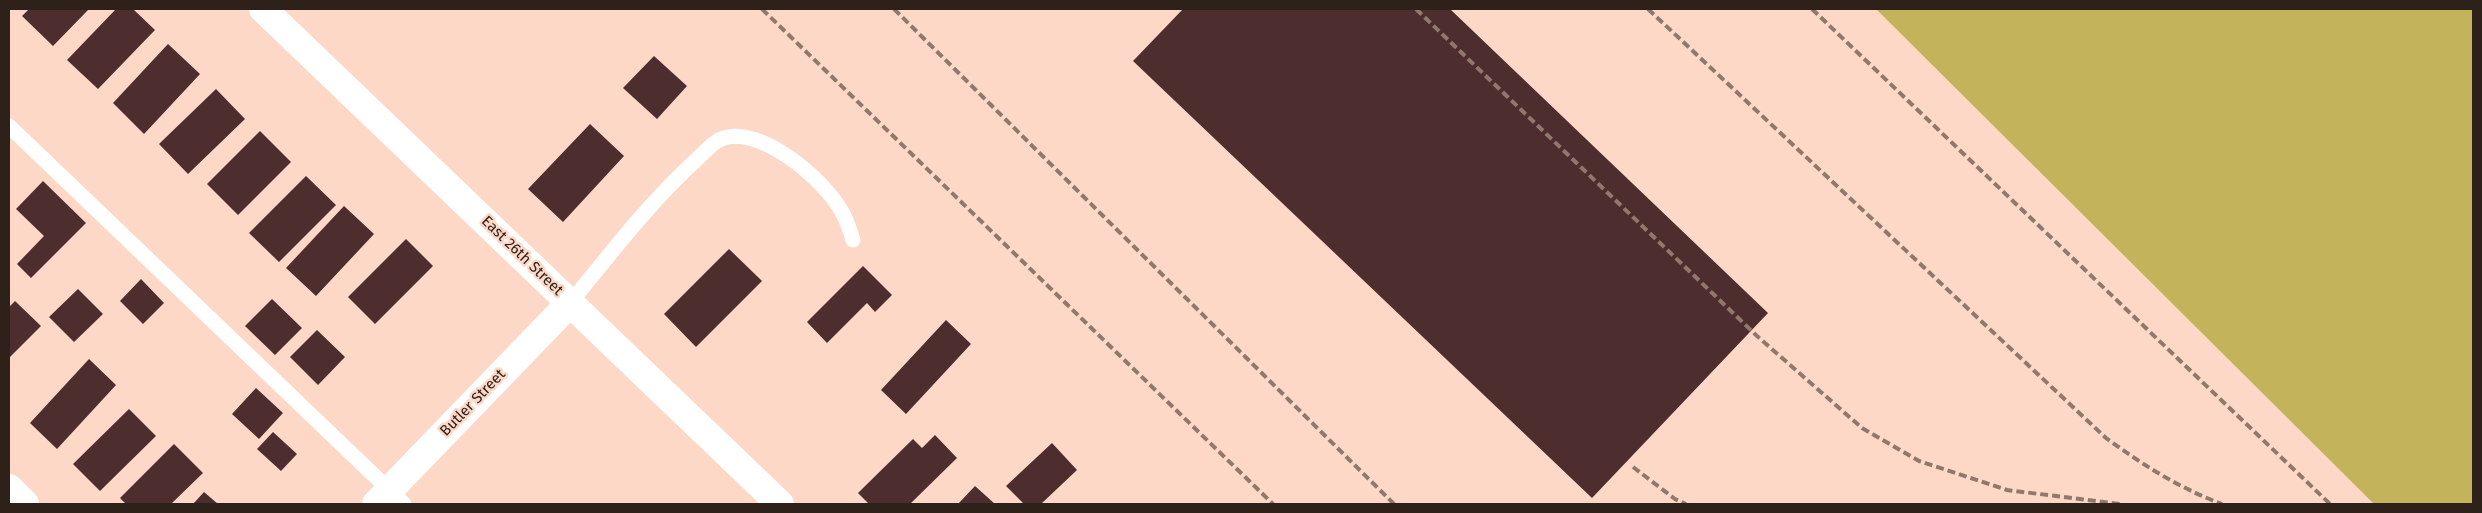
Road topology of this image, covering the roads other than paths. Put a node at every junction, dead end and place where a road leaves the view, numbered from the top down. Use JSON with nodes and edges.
{"nodes":[{"id":1,"x":263,"y":9,"type":"edge"},
{"id":2,"x":9,"y":126,"type":"edge"},
{"id":3,"x":854,"y":240,"type":"dead end"},
{"id":4,"x":571,"y":302,"type":"junction"},
{"id":5,"x":9,"y":488,"type":"edge"},
{"id":6,"x":390,"y":500,"type":"edge"},
{"id":7,"x":26,"y":504,"type":"edge"},
{"id":8,"x":780,"y":504,"type":"edge"}],
"edges":[{"from":1,"to":4,"type":"street","name":"East 26th Street"},
{"from":2,"to":6,"type":"lane"},
{"from":3,"to":4,"type":"lane"},
{"from":4,"to":6,"type":"street","name":"Butler Street"},
{"from":4,"to":8,"type":"street","name":"East 26th Street"},
{"from":5,"to":7,"type":"street"}]}
